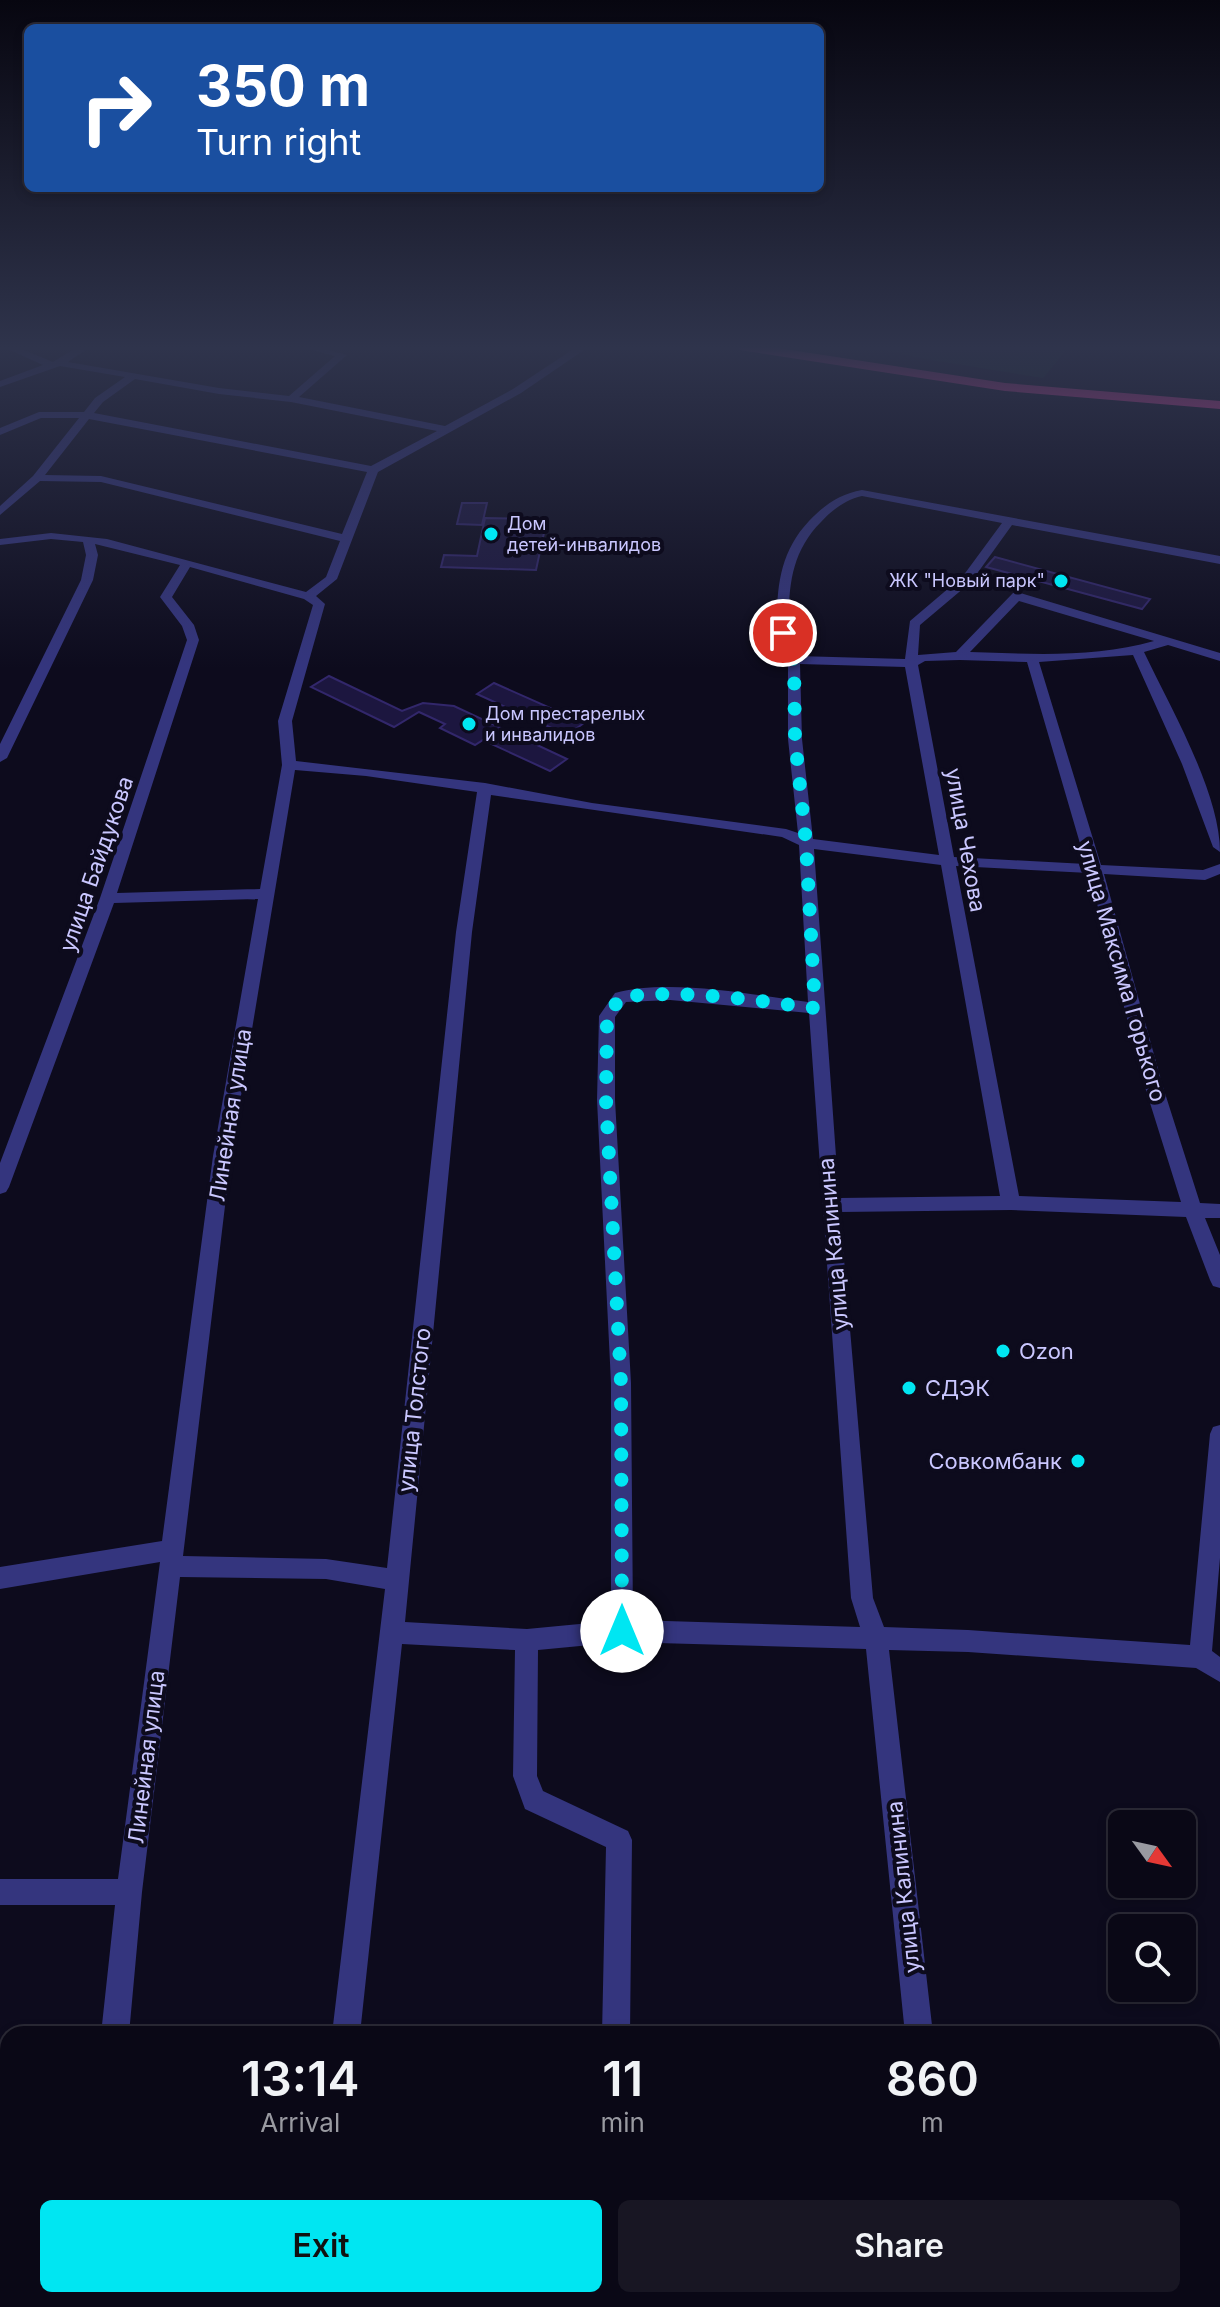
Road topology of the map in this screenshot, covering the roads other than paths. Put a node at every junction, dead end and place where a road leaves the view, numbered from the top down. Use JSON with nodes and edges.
{"nodes":[{"id":1,"x":56,"y":454,"type":"edge"},
{"id":2,"x":288,"y":454,"type":"edge"},
{"id":3,"x":404,"y":454,"type":"edge"},
{"id":4,"x":373,"y":470,"type":"junction"},
{"id":5,"x":37,"y":478,"type":"junction"},
{"id":6,"x":0,"y":512,"type":"edge"},
{"id":7,"x":1010,"y":520,"type":"junction"},
{"id":8,"x":347,"y":539,"type":"junction"},
{"id":9,"x":1,"y":540,"type":"edge"},
{"id":10,"x":89,"y":541,"type":"junction"},
{"id":11,"x":1220,"y":560,"type":"edge"},
{"id":12,"x":187,"y":562,"type":"junction"},
{"id":13,"x":308,"y":596,"type":"junction"},
{"id":14,"x":1169,"y":641,"type":"junction"},
{"id":15,"x":1137,"y":650,"type":"junction"},
{"id":16,"x":960,"y":656,"type":"junction"},
{"id":17,"x":1220,"y":657,"type":"edge"},
{"id":18,"x":1032,"y":658,"type":"junction"},
{"id":19,"x":794,"y":660,"type":"junction"},
{"id":20,"x":911,"y":663,"type":"junction"},
{"id":21,"x":0,"y":758,"type":"edge"},
{"id":22,"x":289,"y":765,"type":"junction"},
{"id":23,"x":485,"y":787,"type":"junction"},
{"id":24,"x":806,"y":843,"type":"junction"},
{"id":25,"x":1220,"y":847,"type":"edge"},
{"id":26,"x":947,"y":861,"type":"junction"},
{"id":27,"x":1220,"y":869,"type":"edge"},
{"id":28,"x":1093,"y":870,"type":"junction"},
{"id":29,"x":268,"y":894,"type":"junction"},
{"id":30,"x":108,"y":898,"type":"junction"},
{"id":31,"x":815,"y":1008,"type":"junction"},
{"id":32,"x":0,"y":1187,"type":"edge"},
{"id":33,"x":1011,"y":1203,"type":"junction"},
{"id":34,"x":830,"y":1205,"type":"junction"},
{"id":35,"x":1192,"y":1208,"type":"junction"},
{"id":36,"x":1220,"y":1211,"type":"edge"},
{"id":37,"x":1220,"y":1280,"type":"edge"},
{"id":38,"x":1220,"y":1434,"type":"edge"},
{"id":39,"x":171,"y":1558,"type":"junction"},
{"id":40,"x":0,"y":1578,"type":"edge"},
{"id":41,"x":395,"y":1580,"type":"junction"},
{"id":42,"x":622,"y":1631,"type":"junction"},
{"id":43,"x":392,"y":1632,"type":"junction"},
{"id":44,"x":876,"y":1639,"type":"junction"},
{"id":45,"x":527,"y":1640,"type":"junction"},
{"id":46,"x":1200,"y":1657,"type":"junction"},
{"id":47,"x":1220,"y":1670,"type":"edge"},
{"id":48,"x":0,"y":1892,"type":"edge"},
{"id":49,"x":129,"y":1892,"type":"junction"},
{"id":50,"x":116,"y":2026,"type":"edge"},
{"id":51,"x":347,"y":2026,"type":"edge"},
{"id":52,"x":616,"y":2026,"type":"edge"},
{"id":53,"x":918,"y":2026,"type":"edge"}],
"edges":[{"from":1,"to":5,"type":"street"},
{"from":2,"to":4,"type":"street"},
{"from":3,"to":4,"type":"street"},
{"from":4,"to":8,"type":"street"},
{"from":5,"to":6,"type":"street"},
{"from":5,"to":8,"type":"street"},
{"from":7,"to":11,"type":"street"},
{"from":7,"to":19,"type":"street","name":"улица Калинина"},
{"from":7,"to":20,"type":"street","name":"улица Чехова"},
{"from":8,"to":13,"type":"street"},
{"from":9,"to":10,"type":"street"},
{"from":10,"to":12,"type":"street"},
{"from":10,"to":21,"type":"street"},
{"from":12,"to":13,"type":"street"},
{"from":12,"to":30,"type":"street","name":"улица Байдукова"},
{"from":13,"to":22,"type":"street","name":"Линейная улица"},
{"from":14,"to":15,"type":"street"},
{"from":14,"to":16,"type":"street"},
{"from":14,"to":17,"type":"street"},
{"from":15,"to":18,"type":"street"},
{"from":15,"to":25,"type":"street"},
{"from":16,"to":18,"type":"street"},
{"from":16,"to":20,"type":"street"},
{"from":18,"to":28,"type":"street","name":"улица Максима Горького"},
{"from":19,"to":20,"type":"street"},
{"from":19,"to":24,"type":"street","name":"улица Калинина"},
{"from":20,"to":26,"type":"street","name":"улица Чехова"},
{"from":22,"to":23,"type":"street"},
{"from":22,"to":29,"type":"street","name":"Линейная улица"},
{"from":23,"to":24,"type":"street"},
{"from":23,"to":41,"type":"street","name":"улица Толстого"},
{"from":24,"to":26,"type":"street"},
{"from":24,"to":31,"type":"street","name":"улица Калинина"},
{"from":26,"to":28,"type":"street"},
{"from":26,"to":33,"type":"street","name":"улица Чехова"},
{"from":27,"to":28,"type":"street"},
{"from":28,"to":35,"type":"street","name":"улица Максима Горького"},
{"from":29,"to":30,"type":"street"},
{"from":29,"to":39,"type":"street","name":"Линейная улица"},
{"from":30,"to":32,"type":"street","name":"улица Байдукова"},
{"from":31,"to":34,"type":"street","name":"улица Калинина"},
{"from":31,"to":42,"type":"street"},
{"from":33,"to":34,"type":"street"},
{"from":33,"to":35,"type":"street"},
{"from":34,"to":44,"type":"street","name":"улица Калинина"},
{"from":35,"to":36,"type":"street"},
{"from":35,"to":37,"type":"street","name":"улица Максима Горького"},
{"from":38,"to":46,"type":"street"},
{"from":39,"to":40,"type":"street"},
{"from":39,"to":41,"type":"street"},
{"from":39,"to":49,"type":"street","name":"Линейная улица"},
{"from":41,"to":43,"type":"street","name":"улица Толстого"},
{"from":42,"to":44,"type":"street"},
{"from":42,"to":45,"type":"street"},
{"from":43,"to":45,"type":"street"},
{"from":43,"to":51,"type":"street","name":"улица Толстого"},
{"from":44,"to":46,"type":"street"},
{"from":44,"to":53,"type":"street","name":"улица Калинина"},
{"from":45,"to":52,"type":"street"},
{"from":46,"to":47,"type":"street"},
{"from":48,"to":49,"type":"street"},
{"from":49,"to":50,"type":"street","name":"Линейная улица"}]}
